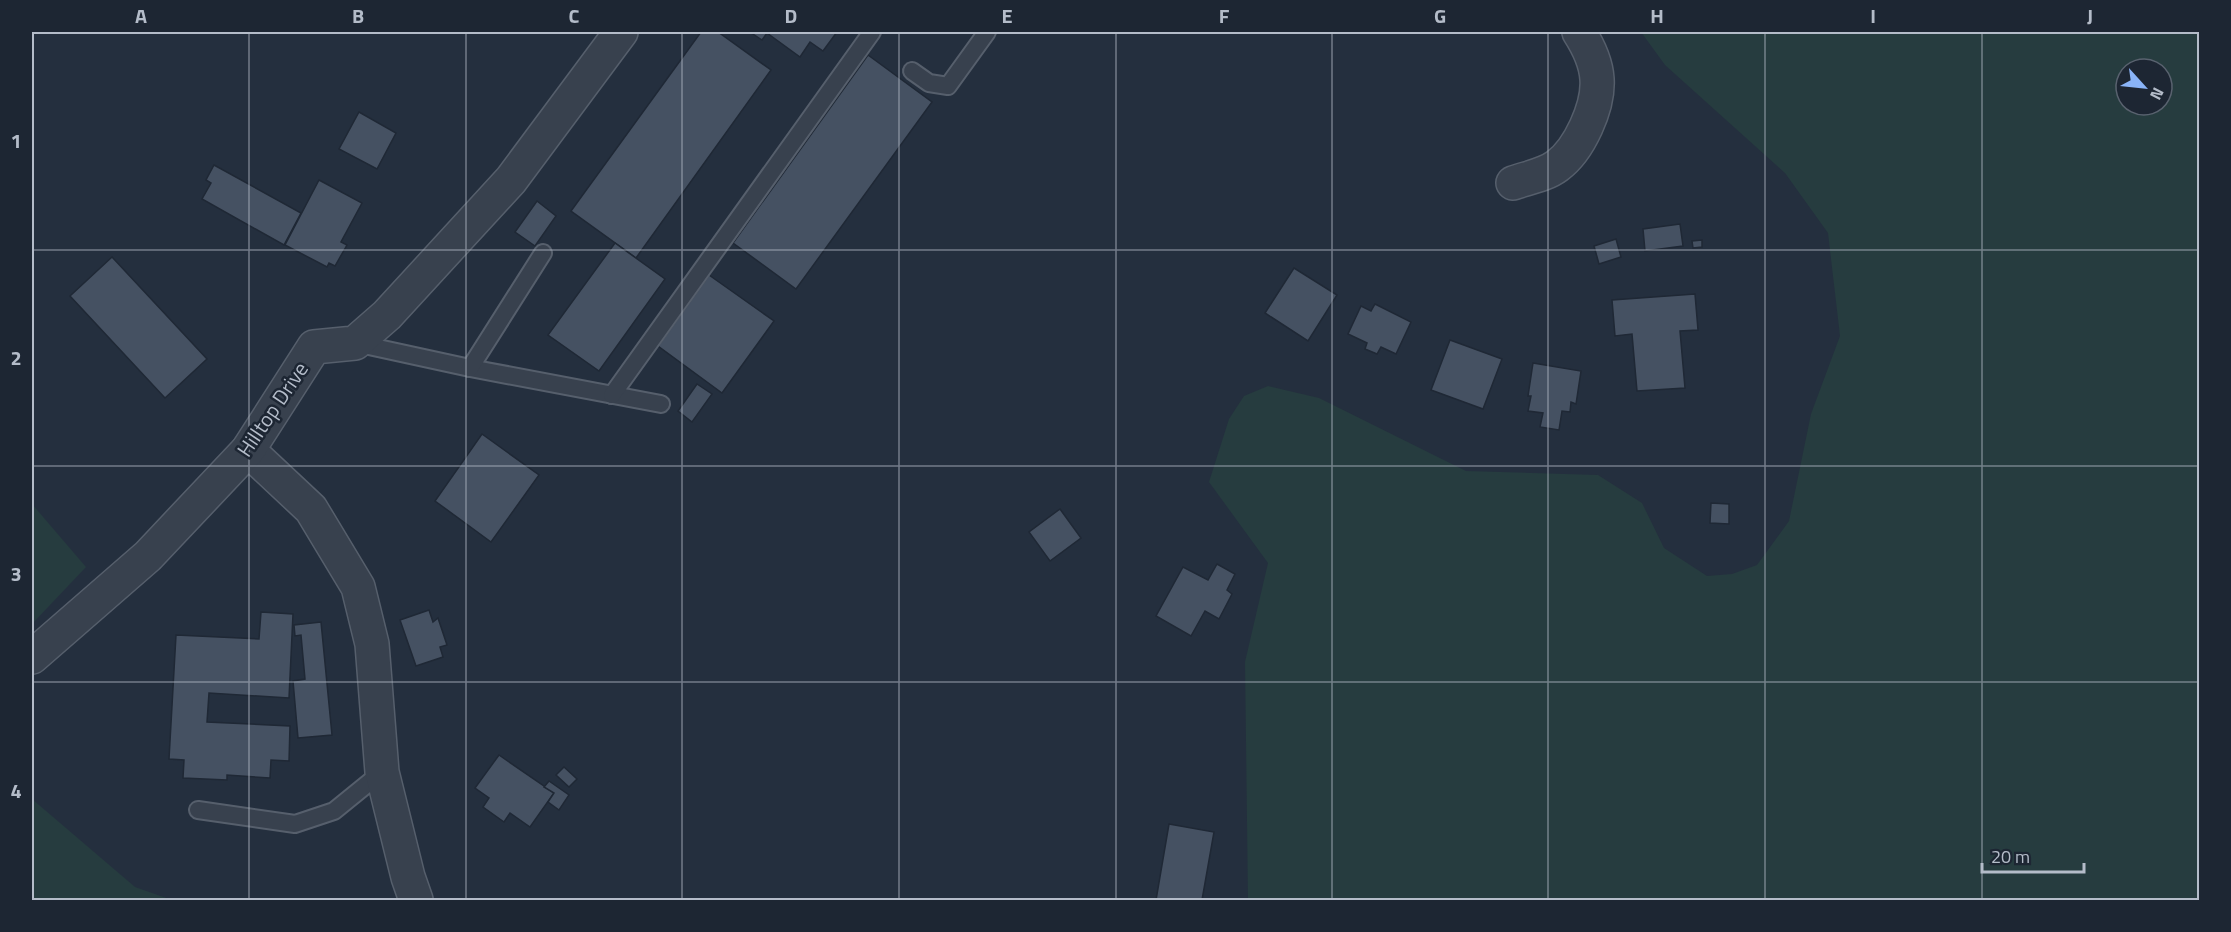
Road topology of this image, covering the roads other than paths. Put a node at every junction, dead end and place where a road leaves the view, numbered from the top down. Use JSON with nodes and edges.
{"nodes":[{"id":1,"x":621,"y":32,"type":"edge"},
{"id":2,"x":872,"y":32,"type":"edge"},
{"id":3,"x":987,"y":32,"type":"edge"},
{"id":4,"x":1579,"y":32,"type":"edge"},
{"id":5,"x":912,"y":71,"type":"dead end"},
{"id":6,"x":1513,"y":183,"type":"dead end"},
{"id":7,"x":543,"y":253,"type":"dead end"},
{"id":8,"x":355,"y":343,"type":"junction"},
{"id":9,"x":470,"y":368,"type":"junction"},
{"id":10,"x":612,"y":395,"type":"junction"},
{"id":11,"x":661,"y":404,"type":"dead end"},
{"id":12,"x":248,"y":450,"type":"junction"},
{"id":13,"x":32,"y":657,"type":"edge"},
{"id":14,"x":382,"y":772,"type":"junction"},
{"id":15,"x":198,"y":810,"type":"dead end"},
{"id":16,"x":416,"y":900,"type":"edge"}],
"edges":[{"from":1,"to":8,"type":"street"},
{"from":2,"to":10,"type":"lane"},
{"from":3,"to":5,"type":"lane"},
{"from":4,"to":6,"type":"street"},
{"from":7,"to":9,"type":"lane"},
{"from":8,"to":9,"type":"lane"},
{"from":8,"to":12,"type":"street","name":"Hilltop Drive"},
{"from":9,"to":10,"type":"lane"},
{"from":10,"to":11,"type":"lane"},
{"from":12,"to":13,"type":"street","name":"Hilltop Drive"},
{"from":12,"to":14,"type":"street"},
{"from":14,"to":15,"type":"lane"},
{"from":14,"to":16,"type":"street"}]}
